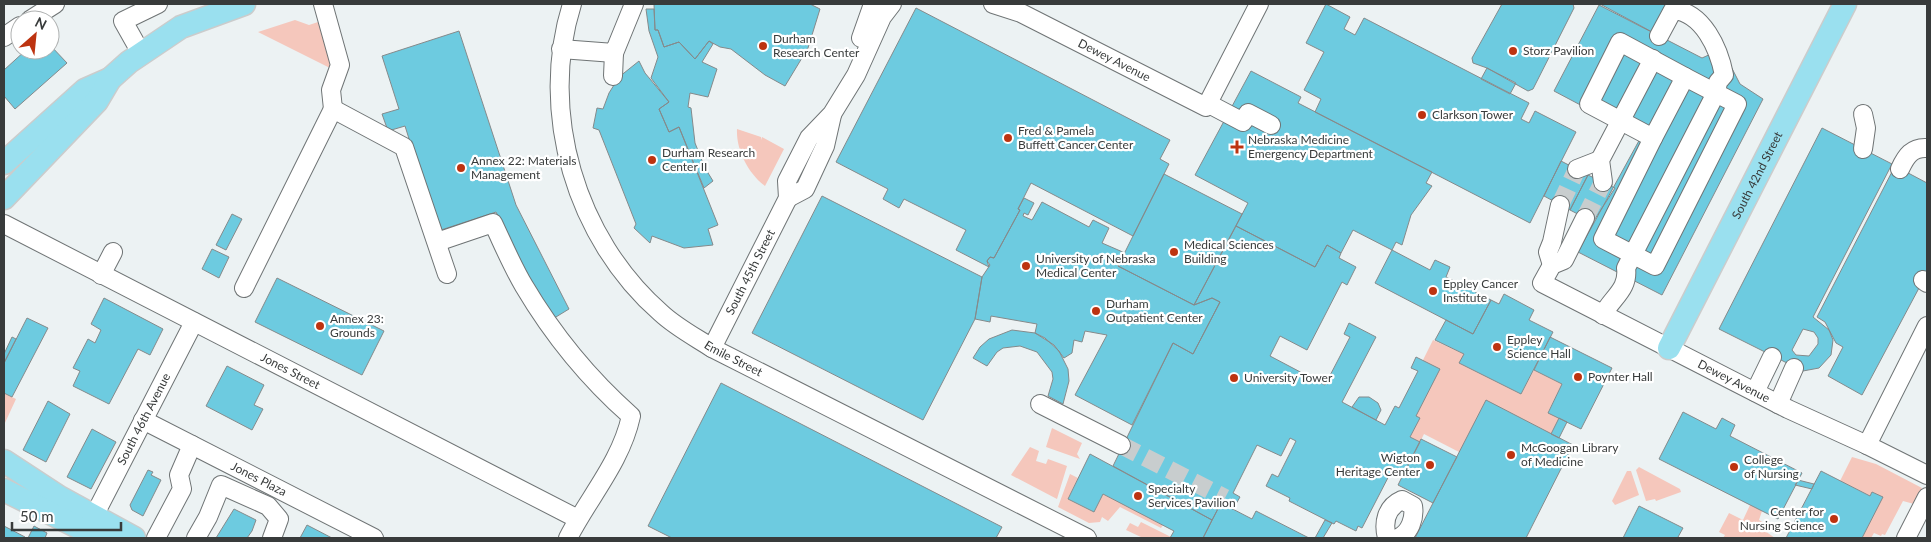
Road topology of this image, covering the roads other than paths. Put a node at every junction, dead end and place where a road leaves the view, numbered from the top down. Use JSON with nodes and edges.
{"nodes":[{"id":1,"x":158,"y":4,"type":"edge"},
{"id":2,"x":244,"y":4,"type":"edge"},
{"id":3,"x":323,"y":4,"type":"edge"},
{"id":4,"x":562,"y":4,"type":"edge"},
{"id":5,"x":572,"y":4,"type":"edge"},
{"id":6,"x":634,"y":4,"type":"edge"},
{"id":7,"x":872,"y":4,"type":"edge"},
{"id":8,"x":892,"y":4,"type":"edge"},
{"id":9,"x":993,"y":4,"type":"edge"},
{"id":10,"x":1259,"y":4,"type":"edge"},
{"id":11,"x":1845,"y":4,"type":"edge"},
{"id":12,"x":1016,"y":9,"type":"edge"},
{"id":13,"x":563,"y":31,"type":"junction"},
{"id":14,"x":1659,"y":36,"type":"dead end"},
{"id":15,"x":561,"y":49,"type":"junction"},
{"id":16,"x":141,"y":53,"type":"junction"},
{"id":17,"x":614,"y":53,"type":"junction"},
{"id":18,"x":1653,"y":59,"type":"junction"},
{"id":19,"x":856,"y":75,"type":"junction"},
{"id":20,"x":613,"y":76,"type":"dead end"},
{"id":21,"x":1685,"y":76,"type":"junction"},
{"id":22,"x":110,"y":79,"type":"junction"},
{"id":23,"x":1717,"y":87,"type":"junction"},
{"id":24,"x":1207,"y":105,"type":"junction"},
{"id":25,"x":333,"y":109,"type":"junction"},
{"id":26,"x":1863,"y":114,"type":"dead end"},
{"id":27,"x":1620,"y":121,"type":"junction"},
{"id":28,"x":1271,"y":125,"type":"dead end"},
{"id":29,"x":1653,"y":138,"type":"junction"},
{"id":30,"x":1927,"y":148,"type":"edge"},
{"id":31,"x":1863,"y":149,"type":"dead end"},
{"id":32,"x":1600,"y":160,"type":"junction"},
{"id":33,"x":4,"y":163,"type":"edge"},
{"id":34,"x":1577,"y":169,"type":"tunnel mouth"},
{"id":35,"x":1900,"y":169,"type":"dead end"},
{"id":36,"x":1602,"y":182,"type":"tunnel mouth"},
{"id":37,"x":4,"y":198,"type":"edge"},
{"id":38,"x":1560,"y":204,"type":"tunnel mouth"},
{"id":39,"x":1585,"y":218,"type":"tunnel mouth"},
{"id":40,"x":4,"y":224,"type":"edge"},
{"id":41,"x":437,"y":242,"type":"junction"},
{"id":42,"x":113,"y":252,"type":"dead end"},
{"id":43,"x":1629,"y":261,"type":"junction"},
{"id":44,"x":1552,"y":265,"type":"junction"},
{"id":45,"x":447,"y":274,"type":"dead end"},
{"id":46,"x":101,"y":275,"type":"junction"},
{"id":47,"x":244,"y":288,"type":"dead end"},
{"id":48,"x":1606,"y":309,"type":"junction"},
{"id":49,"x":194,"y":322,"type":"junction"},
{"id":50,"x":1927,"y":326,"type":"edge"},
{"id":51,"x":712,"y":348,"type":"junction"},
{"id":52,"x":1668,"y":348,"type":"junction"},
{"id":53,"x":1772,"y":357,"type":"dead end"},
{"id":54,"x":1794,"y":368,"type":"dead end"},
{"id":55,"x":1754,"y":392,"type":"junction"},
{"id":56,"x":1040,"y":404,"type":"dead end"},
{"id":57,"x":1778,"y":404,"type":"junction"},
{"id":58,"x":144,"y":420,"type":"junction"},
{"id":59,"x":192,"y":445,"type":"junction"},
{"id":60,"x":1121,"y":445,"type":"tunnel mouth"},
{"id":61,"x":1867,"y":445,"type":"junction"},
{"id":62,"x":220,"y":459,"type":"junction"},
{"id":63,"x":4,"y":461,"type":"edge"},
{"id":64,"x":1927,"y":475,"type":"edge"},
{"id":65,"x":221,"y":485,"type":"junction"},
{"id":66,"x":4,"y":490,"type":"edge"},
{"id":67,"x":1927,"y":497,"type":"edge"},
{"id":68,"x":578,"y":519,"type":"junction"},
{"id":69,"x":90,"y":531,"type":"edge"},
{"id":70,"x":134,"y":538,"type":"edge"},
{"id":71,"x":156,"y":538,"type":"edge"},
{"id":72,"x":196,"y":538,"type":"edge"},
{"id":73,"x":272,"y":538,"type":"edge"},
{"id":74,"x":374,"y":538,"type":"edge"},
{"id":75,"x":568,"y":538,"type":"edge"},
{"id":76,"x":1087,"y":538,"type":"edge"},
{"id":77,"x":1387,"y":538,"type":"edge"},
{"id":78,"x":1398,"y":538,"type":"edge"},
{"id":79,"x":1906,"y":538,"type":"edge"}],
"edges":[{"from":1,"to":16,"type":"street"},
{"from":2,"to":16,"type":"main road"},
{"from":3,"to":25,"type":"street"},
{"from":4,"to":13,"type":"street","name":"Emile Street"},
{"from":5,"to":13,"type":"street","name":"Emile Street"},
{"from":6,"to":17,"type":"street"},
{"from":7,"to":19,"type":"street","name":"South 45th Street"},
{"from":8,"to":19,"type":"street","name":"South 45th Street"},
{"from":9,"to":12,"type":"street","name":"Dewey Avenue"},
{"from":10,"to":24,"type":"street"},
{"from":11,"to":52,"type":"main road","name":"South 42nd Street"},
{"from":12,"to":24,"type":"street","name":"Dewey Avenue"},
{"from":13,"to":15,"type":"street","name":"Emile Street"},
{"from":14,"to":23,"type":"street"},
{"from":15,"to":17,"type":"street"},
{"from":15,"to":51,"type":"street","name":"Emile Street"},
{"from":16,"to":22,"type":"main road"},
{"from":17,"to":20,"type":"street"},
{"from":18,"to":21,"type":"street"},
{"from":18,"to":27,"type":"street"},
{"from":18,"to":27,"type":"street"},
{"from":19,"to":51,"type":"street","name":"South 45th Street"},
{"from":21,"to":23,"type":"street"},
{"from":21,"to":29,"type":"street"},
{"from":22,"to":33,"type":"main road"},
{"from":22,"to":37,"type":"main road"},
{"from":23,"to":43,"type":"street"},
{"from":23,"to":43,"type":"street"},
{"from":24,"to":28,"type":"street","name":"Dewey Avenue"},
{"from":25,"to":41,"type":"street"},
{"from":25,"to":47,"type":"street"},
{"from":26,"to":31,"type":"street"},
{"from":27,"to":29,"type":"street"},
{"from":27,"to":32,"type":"street"},
{"from":29,"to":43,"type":"street"},
{"from":30,"to":35,"type":"street"},
{"from":32,"to":34,"type":"street"},
{"from":32,"to":36,"type":"street"},
{"from":38,"to":44,"type":"street"},
{"from":39,"to":44,"type":"street"},
{"from":40,"to":46,"type":"street","name":"Jones Street"},
{"from":41,"to":45,"type":"street"},
{"from":41,"to":68,"type":"street"},
{"from":42,"to":46,"type":"street"},
{"from":43,"to":48,"type":"street"},
{"from":44,"to":48,"type":"street","name":"Dewey Avenue"},
{"from":46,"to":49,"type":"street","name":"Jones Street"},
{"from":48,"to":52,"type":"street","name":"Dewey Avenue"},
{"from":49,"to":58,"type":"street","name":"South 46th Avenue"},
{"from":49,"to":68,"type":"street","name":"Jones Street"},
{"from":50,"to":61,"type":"street"},
{"from":51,"to":76,"type":"street","name":"Emile Street"},
{"from":52,"to":55,"type":"street","name":"Dewey Avenue"},
{"from":53,"to":55,"type":"street"},
{"from":54,"to":57,"type":"street"},
{"from":55,"to":57,"type":"street","name":"Dewey Avenue"},
{"from":56,"to":60,"type":"street"},
{"from":57,"to":61,"type":"street","name":"Dewey Avenue"},
{"from":58,"to":59,"type":"street","name":"Jones Plaza"},
{"from":58,"to":69,"type":"street","name":"South 46th Avenue"},
{"from":59,"to":62,"type":"street","name":"Jones Plaza"},
{"from":59,"to":71,"type":"street"},
{"from":61,"to":64,"type":"street","name":"Dewey Avenue"},
{"from":62,"to":65,"type":"street"},
{"from":62,"to":74,"type":"street","name":"Jones Plaza"},
{"from":63,"to":69,"type":"main road"},
{"from":65,"to":72,"type":"street"},
{"from":65,"to":73,"type":"street"},
{"from":66,"to":69,"type":"main road"},
{"from":67,"to":79,"type":"street"},
{"from":68,"to":75,"type":"street"},
{"from":69,"to":70,"type":"main road"},
{"from":77,"to":78,"type":"street"}]}
